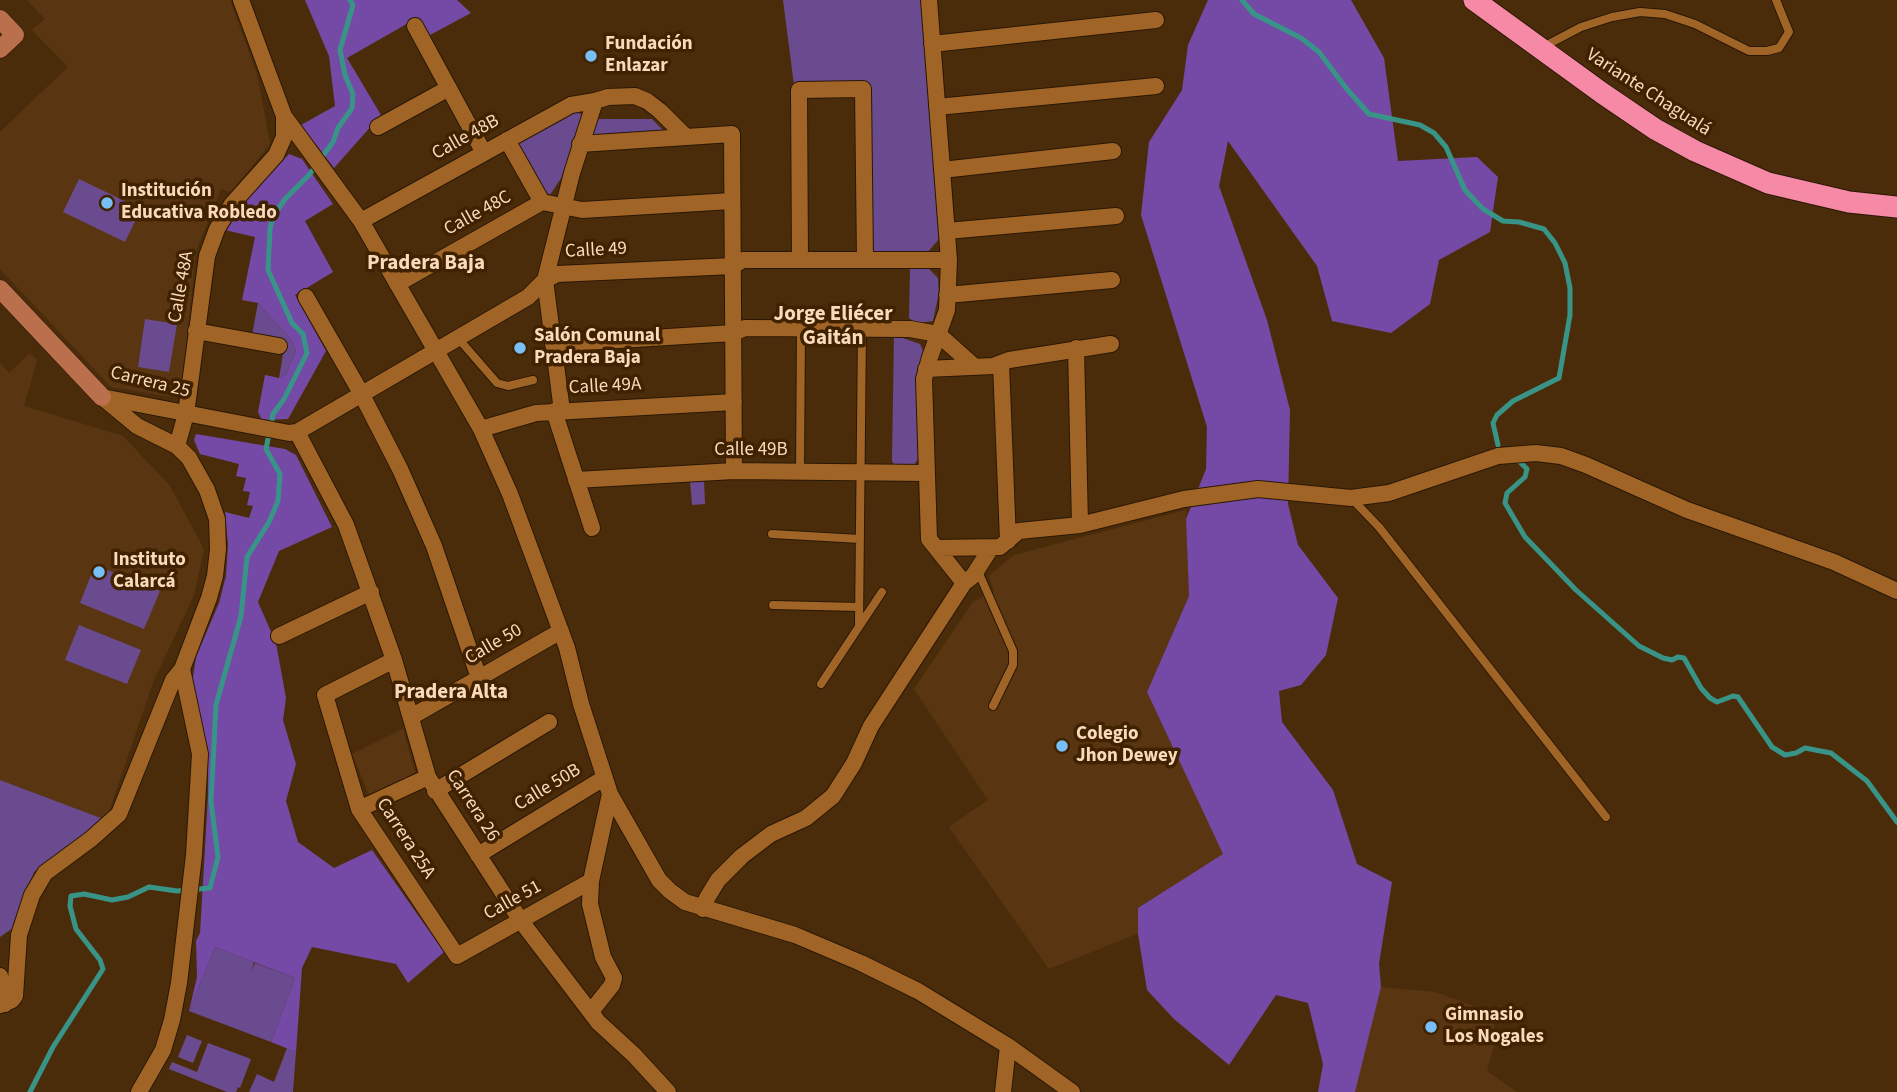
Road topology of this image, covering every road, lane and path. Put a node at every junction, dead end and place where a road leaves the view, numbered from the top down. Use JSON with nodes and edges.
{"nodes":[{"id":1,"x":241,"y":0,"type":"edge"},
{"id":2,"x":929,"y":0,"type":"edge"},
{"id":3,"x":1474,"y":0,"type":"edge"},
{"id":4,"x":1776,"y":0,"type":"edge"},
{"id":5,"x":0,"y":19,"type":"edge"},
{"id":6,"x":1156,"y":20,"type":"dead end"},
{"id":7,"x":415,"y":26,"type":"dead end"},
{"id":8,"x":932,"y":44,"type":"junction"},
{"id":9,"x":1540,"y":48,"type":"junction"},
{"id":10,"x":0,"y":49,"type":"edge"},
{"id":11,"x":1156,"y":86,"type":"dead end"},
{"id":12,"x":449,"y":89,"type":"junction"},
{"id":13,"x":595,"y":101,"type":"junction"},
{"id":14,"x":937,"y":107,"type":"junction"},
{"id":15,"x":285,"y":116,"type":"junction"},
{"id":16,"x":378,"y":127,"type":"dead end"},
{"id":17,"x":686,"y":137,"type":"junction"},
{"id":18,"x":507,"y":140,"type":"junction"},
{"id":19,"x":580,"y":145,"type":"junction"},
{"id":20,"x":1113,"y":151,"type":"dead end"},
{"id":21,"x":484,"y":153,"type":"junction"},
{"id":22,"x":942,"y":170,"type":"junction"},
{"id":23,"x":732,"y":201,"type":"junction"},
{"id":24,"x":542,"y":202,"type":"junction"},
{"id":25,"x":564,"y":207,"type":"junction"},
{"id":26,"x":1897,"y":207,"type":"edge"},
{"id":27,"x":1116,"y":216,"type":"dead end"},
{"id":28,"x":360,"y":221,"type":"junction"},
{"id":29,"x":947,"y":231,"type":"junction"},
{"id":30,"x":800,"y":260,"type":"junction"},
{"id":31,"x":865,"y":260,"type":"junction"},
{"id":32,"x":949,"y":260,"type":"junction"},
{"id":33,"x":733,"y":266,"type":"junction"},
{"id":34,"x":545,"y":280,"type":"junction"},
{"id":35,"x":1112,"y":280,"type":"dead end"},
{"id":36,"x":397,"y":284,"type":"junction"},
{"id":37,"x":0,"y":289,"type":"edge"},
{"id":38,"x":947,"y":295,"type":"junction"},
{"id":39,"x":306,"y":297,"type":"dead end"},
{"id":40,"x":801,"y":328,"type":"junction"},
{"id":41,"x":862,"y":329,"type":"junction"},
{"id":42,"x":196,"y":331,"type":"junction"},
{"id":43,"x":733,"y":333,"type":"junction"},
{"id":44,"x":938,"y":334,"type":"junction"},
{"id":45,"x":457,"y":337,"type":"junction"},
{"id":46,"x":553,"y":344,"type":"junction"},
{"id":47,"x":1111,"y":344,"type":"dead end"},
{"id":48,"x":279,"y":346,"type":"dead end"},
{"id":49,"x":1076,"y":348,"type":"junction"},
{"id":50,"x":434,"y":351,"type":"junction"},
{"id":51,"x":1001,"y":363,"type":"junction"},
{"id":52,"x":975,"y":367,"type":"junction"},
{"id":53,"x":926,"y":369,"type":"junction"},
{"id":54,"x":533,"y":380,"type":"dead end"},
{"id":55,"x":361,"y":393,"type":"junction"},
{"id":56,"x":102,"y":397,"type":"junction"},
{"id":57,"x":734,"y":402,"type":"junction"},
{"id":58,"x":558,"y":411,"type":"junction"},
{"id":59,"x":186,"y":414,"type":"junction"},
{"id":60,"x":481,"y":429,"type":"junction"},
{"id":61,"x":289,"y":433,"type":"junction"},
{"id":62,"x":177,"y":446,"type":"junction"},
{"id":63,"x":734,"y":471,"type":"junction"},
{"id":64,"x":800,"y":472,"type":"junction"},
{"id":65,"x":860,"y":472,"type":"junction"},
{"id":66,"x":927,"y":473,"type":"junction"},
{"id":67,"x":576,"y":480,"type":"junction"},
{"id":68,"x":1350,"y":498,"type":"junction"},
{"id":69,"x":1080,"y":525,"type":"junction"},
{"id":70,"x":592,"y":528,"type":"dead end"},
{"id":71,"x":772,"y":534,"type":"dead end"},
{"id":72,"x":860,"y":539,"type":"junction"},
{"id":73,"x":1008,"y":541,"type":"junction"},
{"id":74,"x":937,"y":548,"type":"junction"},
{"id":75,"x":991,"y":548,"type":"junction"},
{"id":76,"x":977,"y":569,"type":"junction"},
{"id":77,"x":964,"y":583,"type":"junction"},
{"id":78,"x":1897,"y":591,"type":"edge"},
{"id":79,"x":371,"y":592,"type":"junction"},
{"id":80,"x":882,"y":592,"type":"dead end"},
{"id":81,"x":773,"y":604,"type":"dead end"},
{"id":82,"x":859,"y":607,"type":"junction"},
{"id":83,"x":859,"y":624,"type":"junction"},
{"id":84,"x":561,"y":631,"type":"junction"},
{"id":85,"x":279,"y":636,"type":"dead end"},
{"id":86,"x":394,"y":660,"type":"junction"},
{"id":87,"x":182,"y":669,"type":"junction"},
{"id":88,"x":479,"y":678,"type":"junction"},
{"id":89,"x":821,"y":684,"type":"dead end"},
{"id":90,"x":993,"y":706,"type":"dead end"},
{"id":91,"x":411,"y":717,"type":"junction"},
{"id":92,"x":549,"y":722,"type":"dead end"},
{"id":93,"x":604,"y":778,"type":"junction"},
{"id":94,"x":431,"y":784,"type":"junction"},
{"id":95,"x":610,"y":794,"type":"junction"},
{"id":96,"x":359,"y":809,"type":"junction"},
{"id":97,"x":1606,"y":817,"type":"dead end"},
{"id":98,"x":478,"y":855,"type":"junction"},
{"id":99,"x":591,"y":881,"type":"junction"},
{"id":100,"x":703,"y":909,"type":"junction"},
{"id":101,"x":521,"y":920,"type":"junction"},
{"id":102,"x":457,"y":957,"type":"joint"},
{"id":103,"x":0,"y":976,"type":"edge"},
{"id":104,"x":3,"y":1005,"type":"edge"},
{"id":105,"x":598,"y":1022,"type":"junction"},
{"id":106,"x":1008,"y":1046,"type":"junction"},
{"id":107,"x":139,"y":1092,"type":"edge"},
{"id":108,"x":668,"y":1092,"type":"edge"},
{"id":109,"x":1003,"y":1092,"type":"edge"},
{"id":110,"x":1072,"y":1092,"type":"edge"}],
"edges":[{"from":1,"to":15,"type":"street"},
{"from":2,"to":8,"type":"street"},
{"from":3,"to":9,"type":"highway","name":"Variante Chagualá"},
{"from":4,"to":9,"type":"lane"},
{"from":5,"to":10,"type":"street"},
{"from":6,"to":8,"type":"street"},
{"from":7,"to":12,"type":"street"},
{"from":8,"to":14,"type":"street"},
{"from":9,"to":26,"type":"highway","name":"Variante Chagualá"},
{"from":11,"to":14,"type":"street"},
{"from":12,"to":16,"type":"street"},
{"from":12,"to":21,"type":"street"},
{"from":13,"to":17,"type":"street","name":"Calle 48B"},
{"from":13,"to":18,"type":"street","name":"Calle 48B"},
{"from":13,"to":19,"type":"street"},
{"from":14,"to":22,"type":"street"},
{"from":15,"to":28,"type":"street"},
{"from":15,"to":42,"type":"street","name":"Calle 48A"},
{"from":17,"to":19,"type":"street"},
{"from":17,"to":23,"type":"street"},
{"from":18,"to":21,"type":"street","name":"Calle 48B"},
{"from":18,"to":24,"type":"street"},
{"from":19,"to":25,"type":"street"},
{"from":20,"to":22,"type":"street"},
{"from":21,"to":28,"type":"street","name":"Calle 48B"},
{"from":22,"to":29,"type":"street"},
{"from":23,"to":25,"type":"street"},
{"from":23,"to":33,"type":"street"},
{"from":24,"to":25,"type":"street"},
{"from":24,"to":36,"type":"street","name":"Calle 48C"},
{"from":25,"to":34,"type":"street"},
{"from":27,"to":29,"type":"street"},
{"from":28,"to":36,"type":"street"},
{"from":29,"to":32,"type":"street"},
{"from":30,"to":31,"type":"street","name":"Calle 49"},
{"from":30,"to":31,"type":"street"},
{"from":30,"to":33,"type":"street","name":"Calle 49"},
{"from":31,"to":32,"type":"street","name":"Calle 49"},
{"from":32,"to":38,"type":"street"},
{"from":33,"to":34,"type":"street","name":"Calle 49"},
{"from":33,"to":43,"type":"street"},
{"from":34,"to":45,"type":"street","name":"Calle 49"},
{"from":34,"to":46,"type":"street"},
{"from":35,"to":38,"type":"street"},
{"from":36,"to":50,"type":"street"},
{"from":37,"to":56,"type":"street","name":"Carrera 25"},
{"from":38,"to":44,"type":"street"},
{"from":39,"to":55,"type":"street"},
{"from":40,"to":41,"type":"street"},
{"from":40,"to":43,"type":"street"},
{"from":40,"to":64,"type":"lane"},
{"from":41,"to":44,"type":"street"},
{"from":41,"to":65,"type":"lane"},
{"from":42,"to":48,"type":"street"},
{"from":42,"to":59,"type":"street","name":"Calle 48A"},
{"from":43,"to":46,"type":"street"},
{"from":43,"to":57,"type":"street"},
{"from":44,"to":52,"type":"street"},
{"from":44,"to":53,"type":"street"},
{"from":45,"to":50,"type":"street","name":"Calle 49"},
{"from":45,"to":54,"type":"lane"},
{"from":46,"to":58,"type":"street"},
{"from":47,"to":49,"type":"street"},
{"from":49,"to":51,"type":"street"},
{"from":49,"to":69,"type":"street"},
{"from":50,"to":55,"type":"street","name":"Calle 49"},
{"from":50,"to":60,"type":"street"},
{"from":51,"to":52,"type":"street"},
{"from":51,"to":73,"type":"street"},
{"from":52,"to":53,"type":"street"},
{"from":53,"to":66,"type":"street"},
{"from":55,"to":61,"type":"street","name":"Calle 49"},
{"from":55,"to":88,"type":"street"},
{"from":56,"to":59,"type":"street","name":"Carrera 25"},
{"from":56,"to":62,"type":"street"},
{"from":57,"to":58,"type":"street","name":"Calle 49A"},
{"from":57,"to":63,"type":"street"},
{"from":58,"to":60,"type":"street","name":"Calle 49A"},
{"from":58,"to":67,"type":"street"},
{"from":59,"to":61,"type":"street","name":"Carrera 25"},
{"from":59,"to":62,"type":"street","name":"Calle 48A"},
{"from":60,"to":84,"type":"street"},
{"from":61,"to":79,"type":"street","name":"Carrera 26"},
{"from":62,"to":87,"type":"street"},
{"from":63,"to":64,"type":"street","name":"Calle 49B"},
{"from":63,"to":67,"type":"street","name":"Calle 49B"},
{"from":64,"to":65,"type":"street","name":"Calle 49B"},
{"from":65,"to":66,"type":"street","name":"Calle 49B"},
{"from":65,"to":72,"type":"lane"},
{"from":66,"to":74,"type":"street"},
{"from":67,"to":70,"type":"street"},
{"from":68,"to":69,"type":"street"},
{"from":68,"to":78,"type":"street"},
{"from":68,"to":97,"type":"lane"},
{"from":69,"to":73,"type":"street"},
{"from":71,"to":72,"type":"lane"},
{"from":72,"to":82,"type":"lane"},
{"from":73,"to":75,"type":"street"},
{"from":74,"to":75,"type":"street"},
{"from":74,"to":77,"type":"street"},
{"from":75,"to":76,"type":"street"},
{"from":76,"to":77,"type":"street"},
{"from":76,"to":90,"type":"lane"},
{"from":77,"to":100,"type":"street"},
{"from":79,"to":85,"type":"street"},
{"from":79,"to":86,"type":"street","name":"Carrera 26"},
{"from":80,"to":83,"type":"lane"},
{"from":81,"to":82,"type":"lane"},
{"from":82,"to":83,"type":"lane"},
{"from":83,"to":89,"type":"lane"},
{"from":84,"to":88,"type":"street","name":"Calle 50"},
{"from":84,"to":93,"type":"street"},
{"from":86,"to":91,"type":"street","name":"Carrera 26"},
{"from":86,"to":96,"type":"street","name":"Carrera 25A"},
{"from":87,"to":104,"type":"street"},
{"from":87,"to":107,"type":"street"},
{"from":88,"to":91,"type":"street","name":"Calle 50"},
{"from":91,"to":94,"type":"street","name":"Carrera 26"},
{"from":92,"to":94,"type":"street"},
{"from":93,"to":95,"type":"street"},
{"from":93,"to":98,"type":"street","name":"Calle 50B"},
{"from":94,"to":96,"type":"street"},
{"from":94,"to":98,"type":"street","name":"Carrera 26"},
{"from":95,"to":99,"type":"street"},
{"from":95,"to":100,"type":"street"},
{"from":96,"to":102,"type":"street","name":"Carrera 25A"},
{"from":98,"to":101,"type":"street","name":"Carrera 26"},
{"from":99,"to":101,"type":"street","name":"Calle 51"},
{"from":99,"to":105,"type":"street"},
{"from":100,"to":106,"type":"street"},
{"from":101,"to":102,"type":"street","name":"Calle 51"},
{"from":101,"to":105,"type":"street","name":"Carrera 26"},
{"from":103,"to":104,"type":"street"},
{"from":105,"to":108,"type":"street","name":"Carrera 26"},
{"from":106,"to":109,"type":"street"},
{"from":106,"to":110,"type":"street"}]}
